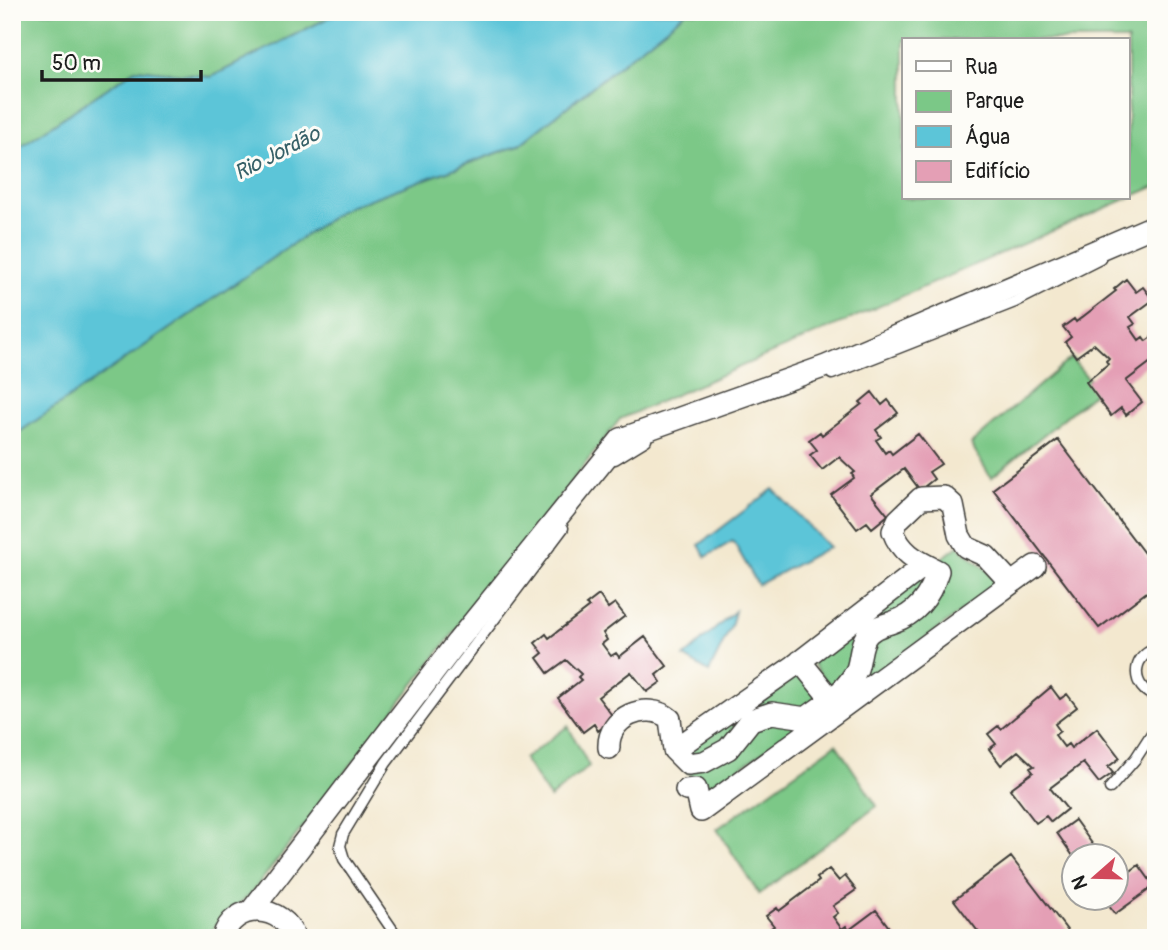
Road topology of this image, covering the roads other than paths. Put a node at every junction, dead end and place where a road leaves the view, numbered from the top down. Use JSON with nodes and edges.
{"nodes":[{"id":1,"x":1156,"y":225,"type":"edge"},
{"id":2,"x":1156,"y":238,"type":"edge"},
{"id":3,"x":925,"y":565,"type":"junction"},
{"id":4,"x":1035,"y":566,"type":"dead end"},
{"id":5,"x":1010,"y":582,"type":"junction"},
{"id":6,"x":1156,"y":649,"type":"edge"},
{"id":7,"x":800,"y":661,"type":"junction"},
{"id":8,"x":1156,"y":696,"type":"edge"},
{"id":9,"x":835,"y":704,"type":"junction"},
{"id":10,"x":1156,"y":727,"type":"edge"},
{"id":11,"x":609,"y":748,"type":"dead end"},
{"id":12,"x":674,"y":750,"type":"junction"},
{"id":13,"x":1110,"y":788,"type":"dead end"},
{"id":14,"x":686,"y":790,"type":"dead end"},
{"id":15,"x":252,"y":910,"type":"junction"},
{"id":16,"x":223,"y":938,"type":"edge"},
{"id":17,"x":295,"y":938,"type":"edge"},
{"id":18,"x":398,"y":938,"type":"edge"}],
"edges":[{"from":1,"to":15,"type":"street"},
{"from":2,"to":18,"type":"lane"},
{"from":3,"to":5,"type":"street"},
{"from":3,"to":7,"type":"street"},
{"from":3,"to":9,"type":"street"},
{"from":4,"to":5,"type":"street"},
{"from":5,"to":9,"type":"street"},
{"from":6,"to":8,"type":"lane"},
{"from":7,"to":9,"type":"street"},
{"from":7,"to":12,"type":"street"},
{"from":9,"to":12,"type":"street"},
{"from":9,"to":14,"type":"street"},
{"from":10,"to":13,"type":"lane"},
{"from":11,"to":12,"type":"street"},
{"from":15,"to":16,"type":"street"},
{"from":15,"to":17,"type":"street"}]}
